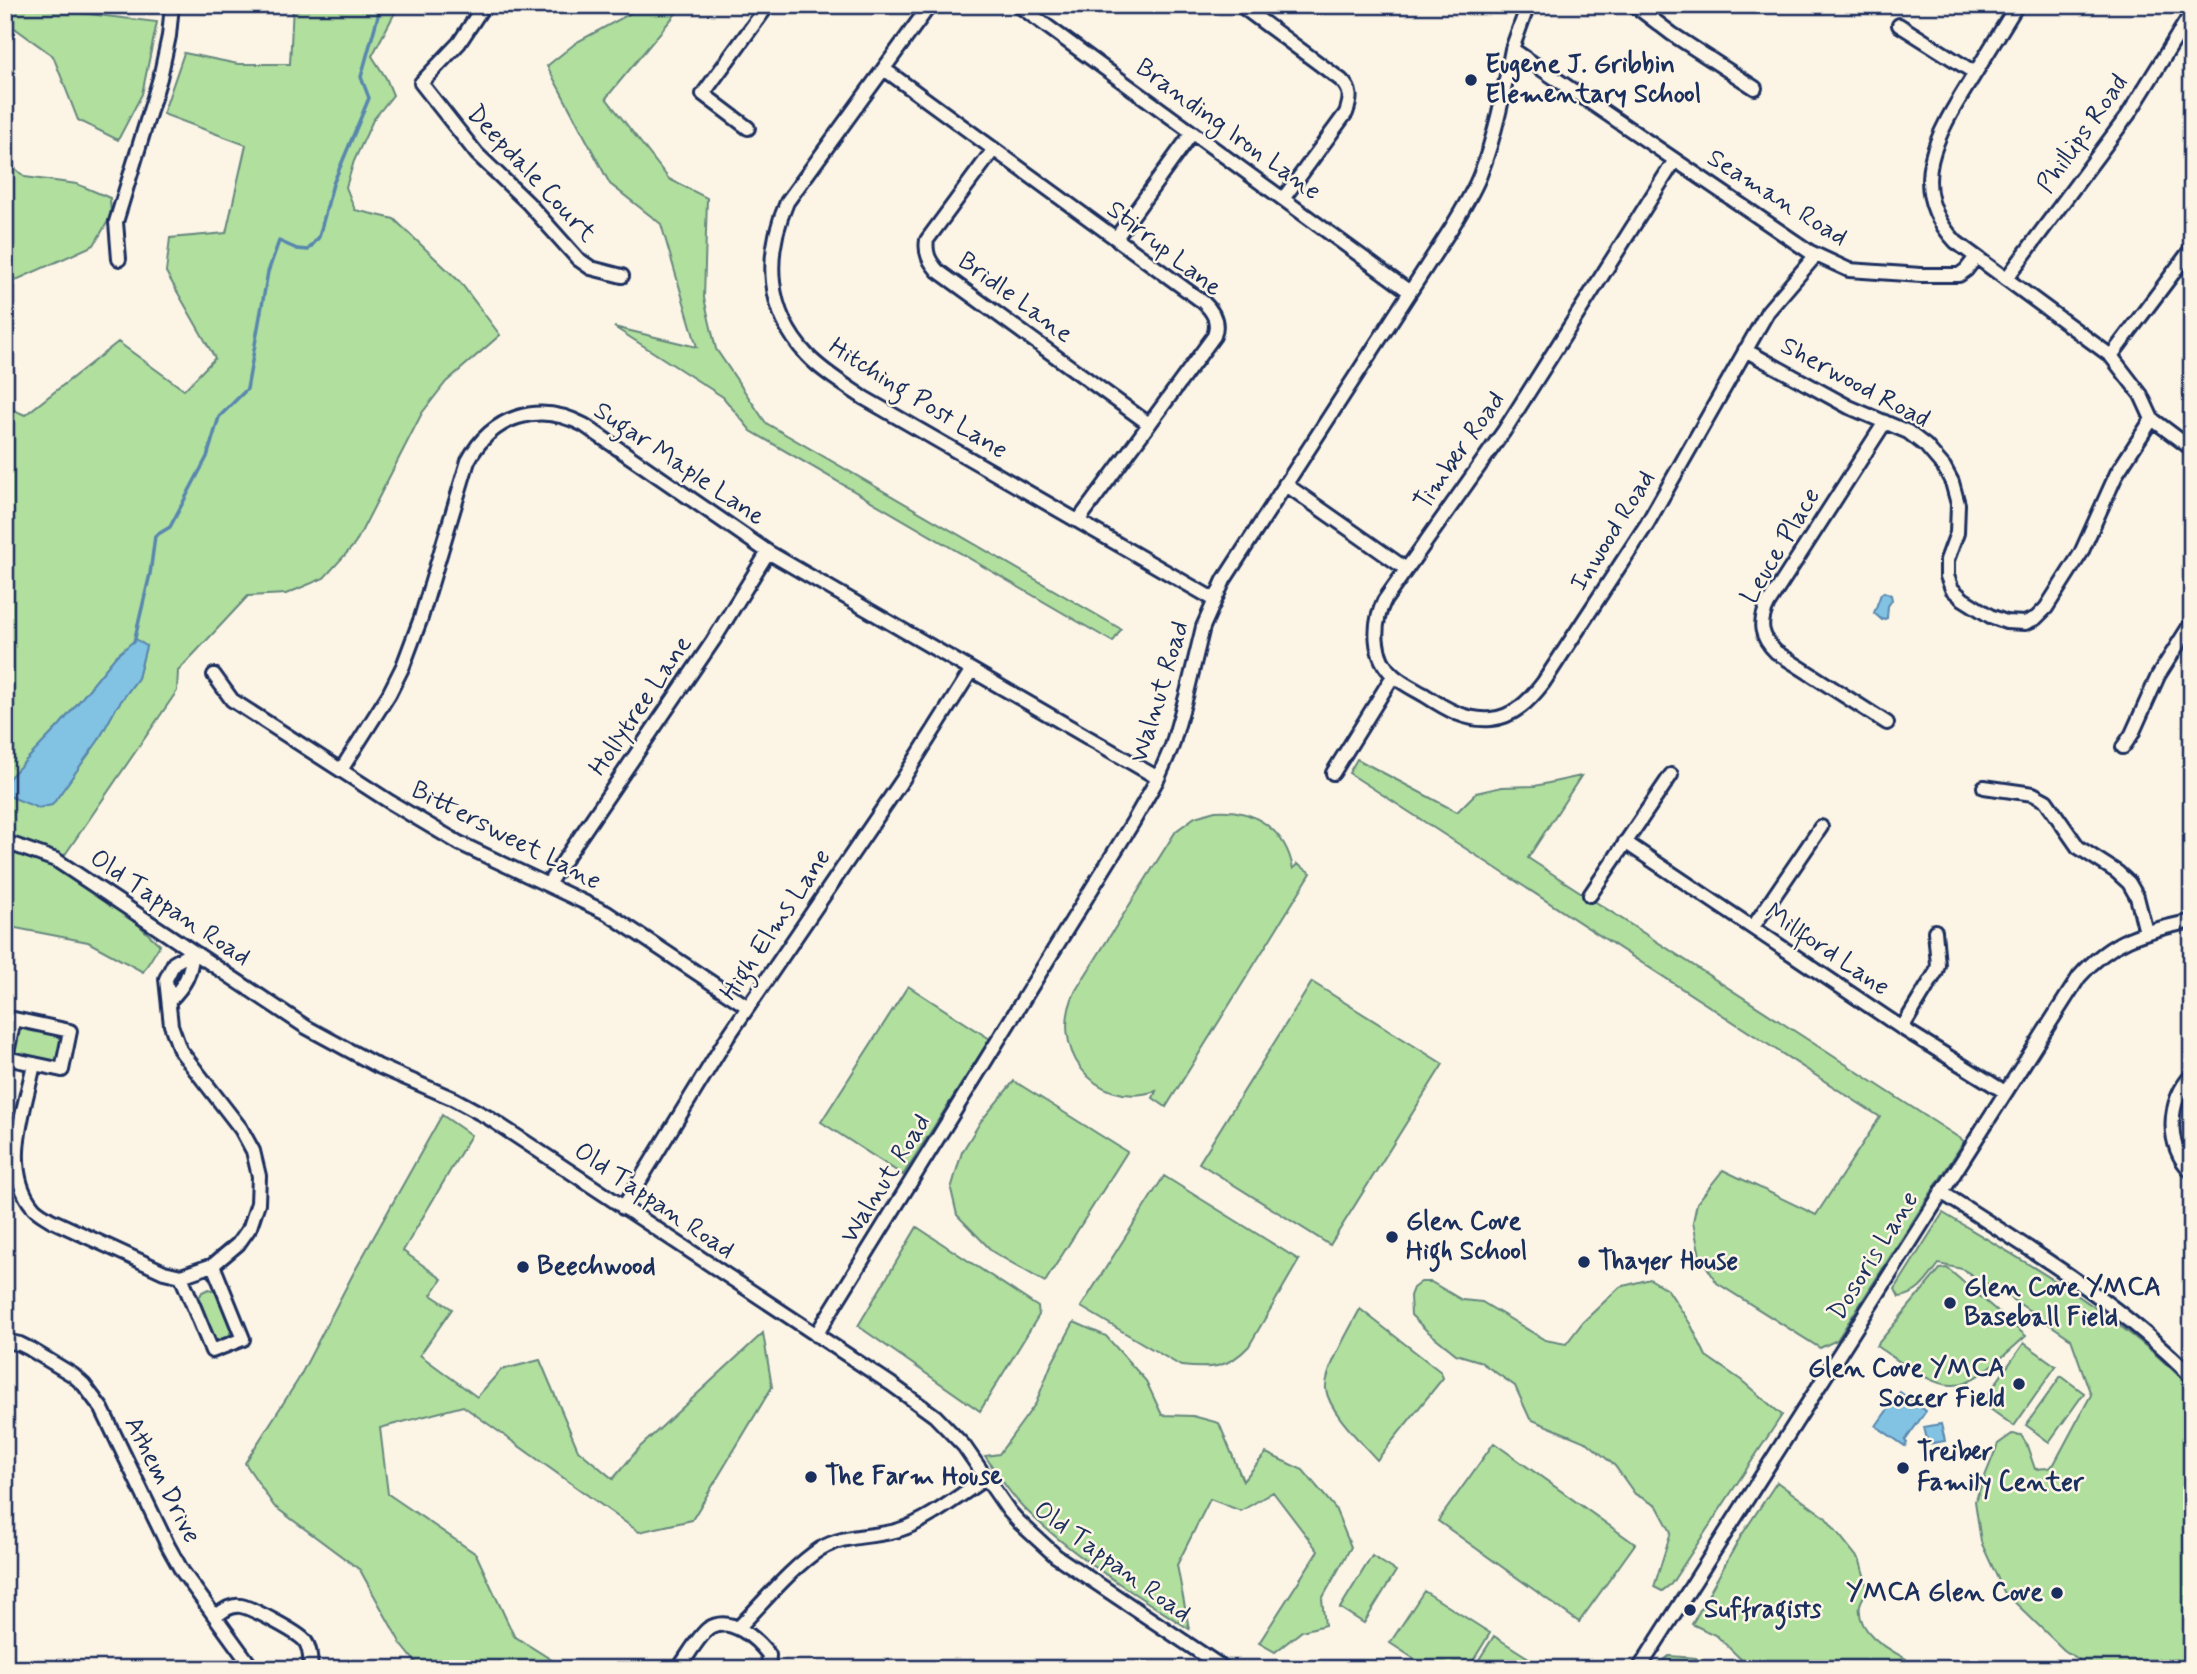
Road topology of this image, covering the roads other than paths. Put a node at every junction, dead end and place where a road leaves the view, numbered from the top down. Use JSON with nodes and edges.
{"nodes":[{"id":1,"x":172,"y":5,"type":"edge"},
{"id":2,"x":484,"y":5,"type":"edge"},
{"id":3,"x":768,"y":5,"type":"edge"},
{"id":4,"x":930,"y":5,"type":"edge"},
{"id":5,"x":1018,"y":5,"type":"edge"},
{"id":6,"x":1240,"y":5,"type":"edge"},
{"id":7,"x":1528,"y":5,"type":"edge"},
{"id":8,"x":1634,"y":5,"type":"edge"},
{"id":9,"x":2017,"y":5,"type":"edge"},
{"id":10,"x":2192,"y":12,"type":"edge"},
{"id":11,"x":1899,"y":25,"type":"dead end"},
{"id":12,"x":1512,"y":49,"type":"junction"},
{"id":13,"x":884,"y":69,"type":"junction"},
{"id":14,"x":1975,"y":72,"type":"junction"},
{"id":15,"x":1755,"y":88,"type":"dead end"},
{"id":16,"x":748,"y":128,"type":"dead end"},
{"id":17,"x":1192,"y":133,"type":"junction"},
{"id":18,"x":994,"y":149,"type":"junction"},
{"id":19,"x":1675,"y":160,"type":"junction"},
{"id":20,"x":1283,"y":198,"type":"junction"},
{"id":21,"x":1115,"y":238,"type":"junction"},
{"id":22,"x":2192,"y":248,"type":"edge"},
{"id":23,"x":1816,"y":255,"type":"junction"},
{"id":24,"x":1976,"y":257,"type":"junction"},
{"id":25,"x":119,"y":259,"type":"dead end"},
{"id":26,"x":622,"y":276,"type":"dead end"},
{"id":27,"x":2006,"y":279,"type":"junction"},
{"id":28,"x":1410,"y":292,"type":"junction"},
{"id":29,"x":1745,"y":350,"type":"junction"},
{"id":30,"x":2111,"y":356,"type":"junction"},
{"id":31,"x":2152,"y":419,"type":"junction"},
{"id":32,"x":1885,"y":422,"type":"junction"},
{"id":33,"x":1149,"y":424,"type":"junction"},
{"id":34,"x":2192,"y":449,"type":"edge"},
{"id":35,"x":1285,"y":484,"type":"junction"},
{"id":36,"x":1078,"y":521,"type":"junction"},
{"id":37,"x":768,"y":552,"type":"junction"},
{"id":38,"x":1406,"y":569,"type":"junction"},
{"id":39,"x":1215,"y":600,"type":"junction"},
{"id":40,"x":2192,"y":622,"type":"edge"},
{"id":41,"x":971,"y":671,"type":"junction"},
{"id":42,"x":214,"y":676,"type":"dead end"},
{"id":43,"x":1393,"y":676,"type":"junction"},
{"id":44,"x":1887,"y":723,"type":"dead end"},
{"id":45,"x":2123,"y":747,"type":"dead end"},
{"id":46,"x":341,"y":770,"type":"junction"},
{"id":47,"x":1333,"y":773,"type":"dead end"},
{"id":48,"x":1671,"y":775,"type":"dead end"},
{"id":49,"x":1158,"y":778,"type":"junction"},
{"id":50,"x":1984,"y":787,"type":"dead end"},
{"id":51,"x":1821,"y":827,"type":"dead end"},
{"id":52,"x":1625,"y":842,"type":"junction"},
{"id":53,"x":5,"y":844,"type":"edge"},
{"id":54,"x":548,"y":884,"type":"junction"},
{"id":55,"x":1590,"y":895,"type":"dead end"},
{"id":56,"x":2192,"y":921,"type":"edge"},
{"id":57,"x":1752,"y":927,"type":"junction"},
{"id":58,"x":1935,"y":931,"type":"dead end"},
{"id":59,"x":2146,"y":932,"type":"junction"},
{"id":60,"x":193,"y":951,"type":"junction"},
{"id":61,"x":169,"y":1001,"type":"junction"},
{"id":62,"x":748,"y":1007,"type":"junction"},
{"id":63,"x":1902,"y":1028,"type":"junction"},
{"id":64,"x":34,"y":1064,"type":"junction"},
{"id":65,"x":2192,"y":1075,"type":"edge"},
{"id":66,"x":2005,"y":1092,"type":"junction"},
{"id":67,"x":2192,"y":1172,"type":"edge"},
{"id":68,"x":1941,"y":1192,"type":"junction"},
{"id":69,"x":623,"y":1208,"type":"junction"},
{"id":70,"x":213,"y":1265,"type":"junction"},
{"id":71,"x":181,"y":1276,"type":"junction"},
{"id":72,"x":816,"y":1335,"type":"junction"},
{"id":73,"x":5,"y":1341,"type":"edge"},
{"id":74,"x":2192,"y":1377,"type":"edge"},
{"id":75,"x":986,"y":1478,"type":"junction"},
{"id":76,"x":216,"y":1616,"type":"junction"},
{"id":77,"x":739,"y":1628,"type":"junction"},
{"id":78,"x":250,"y":1667,"type":"edge"},
{"id":79,"x":311,"y":1669,"type":"edge"},
{"id":80,"x":682,"y":1669,"type":"edge"},
{"id":81,"x":768,"y":1669,"type":"edge"},
{"id":82,"x":1225,"y":1669,"type":"edge"},
{"id":83,"x":1639,"y":1669,"type":"edge"}],
"edges":[{"from":1,"to":25,"type":"street"},
{"from":2,"to":26,"type":"street","name":"Deepdale Court"},
{"from":3,"to":16,"type":"street"},
{"from":4,"to":13,"type":"street","name":"Hitching Post Lane"},
{"from":5,"to":17,"type":"street","name":"Branding Iron Lane"},
{"from":6,"to":20,"type":"street"},
{"from":7,"to":12,"type":"street"},
{"from":8,"to":15,"type":"street"},
{"from":9,"to":14,"type":"street"},
{"from":10,"to":27,"type":"street","name":"Phillips Road"},
{"from":11,"to":14,"type":"street"},
{"from":12,"to":19,"type":"street","name":"Seaman Road"},
{"from":12,"to":28,"type":"street","name":"Walnut Road"},
{"from":13,"to":18,"type":"street","name":"Stirrup Lane"},
{"from":13,"to":36,"type":"street","name":"Hitching Post Lane"},
{"from":14,"to":24,"type":"street"},
{"from":17,"to":20,"type":"street","name":"Branding Iron Lane"},
{"from":17,"to":21,"type":"street"},
{"from":18,"to":21,"type":"street","name":"Stirrup Lane"},
{"from":18,"to":33,"type":"street","name":"Bridle Lane"},
{"from":19,"to":23,"type":"street","name":"Seaman Road"},
{"from":19,"to":38,"type":"street","name":"Timber Road"},
{"from":20,"to":28,"type":"street","name":"Branding Iron Lane"},
{"from":21,"to":33,"type":"street","name":"Stirrup Lane"},
{"from":22,"to":30,"type":"street"},
{"from":23,"to":24,"type":"street","name":"Seaman Road"},
{"from":23,"to":29,"type":"street","name":"Inwood Road"},
{"from":24,"to":27,"type":"street"},
{"from":27,"to":30,"type":"street"},
{"from":28,"to":35,"type":"street","name":"Walnut Road"},
{"from":29,"to":32,"type":"street","name":"Sherwood Road"},
{"from":29,"to":43,"type":"street","name":"Inwood Road"},
{"from":30,"to":31,"type":"street"},
{"from":31,"to":32,"type":"street","name":"Sherwood Road"},
{"from":31,"to":34,"type":"street"},
{"from":32,"to":44,"type":"street","name":"Leuce Place"},
{"from":33,"to":36,"type":"street","name":"Stirrup Lane"},
{"from":35,"to":38,"type":"street"},
{"from":35,"to":39,"type":"street","name":"Walnut Road"},
{"from":36,"to":39,"type":"street","name":"Hitching Post Lane"},
{"from":37,"to":41,"type":"street","name":"Sugar Maple Lane"},
{"from":37,"to":46,"type":"street","name":"Sugar Maple Lane"},
{"from":37,"to":54,"type":"street","name":"Hollytree Lane"},
{"from":38,"to":43,"type":"street","name":"Timber Road"},
{"from":39,"to":49,"type":"street","name":"Walnut Road"},
{"from":40,"to":45,"type":"street"},
{"from":41,"to":49,"type":"street","name":"Sugar Maple Lane"},
{"from":41,"to":62,"type":"street","name":"High Elms Lane"},
{"from":42,"to":46,"type":"street","name":"Bittersweet Lane"},
{"from":43,"to":47,"type":"street"},
{"from":46,"to":54,"type":"street","name":"Bittersweet Lane"},
{"from":48,"to":52,"type":"street"},
{"from":49,"to":72,"type":"street","name":"Walnut Road"},
{"from":50,"to":59,"type":"street"},
{"from":51,"to":57,"type":"street"},
{"from":52,"to":55,"type":"street"},
{"from":52,"to":57,"type":"street","name":"Millford Lane"},
{"from":53,"to":60,"type":"street","name":"Old Tappan Road"},
{"from":54,"to":62,"type":"street","name":"Bittersweet Lane"},
{"from":56,"to":59,"type":"street","name":"Dosoris Lane"},
{"from":57,"to":63,"type":"street","name":"Millford Lane"},
{"from":58,"to":63,"type":"street"},
{"from":59,"to":66,"type":"street","name":"Dosoris Lane"},
{"from":60,"to":61,"type":"street"},
{"from":60,"to":61,"type":"street"},
{"from":60,"to":69,"type":"street","name":"Old Tappan Road"},
{"from":61,"to":70,"type":"street"},
{"from":62,"to":69,"type":"street","name":"High Elms Lane"},
{"from":63,"to":66,"type":"street","name":"Millford Lane"},
{"from":64,"to":64,"type":"street"},
{"from":64,"to":71,"type":"street"},
{"from":65,"to":67,"type":"street"},
{"from":66,"to":68,"type":"street","name":"Dosoris Lane"},
{"from":68,"to":74,"type":"street"},
{"from":68,"to":83,"type":"street","name":"Dosoris Lane"},
{"from":69,"to":72,"type":"street","name":"Old Tappan Road"},
{"from":70,"to":71,"type":"street"},
{"from":70,"to":71,"type":"street"},
{"from":72,"to":75,"type":"street","name":"Old Tappan Road"},
{"from":73,"to":76,"type":"street","name":"Athem Drive"},
{"from":75,"to":77,"type":"street"},
{"from":75,"to":82,"type":"street","name":"Old Tappan Road"},
{"from":76,"to":78,"type":"street","name":"Athem Drive"},
{"from":76,"to":79,"type":"street"},
{"from":77,"to":80,"type":"street"},
{"from":77,"to":81,"type":"street"}]}
